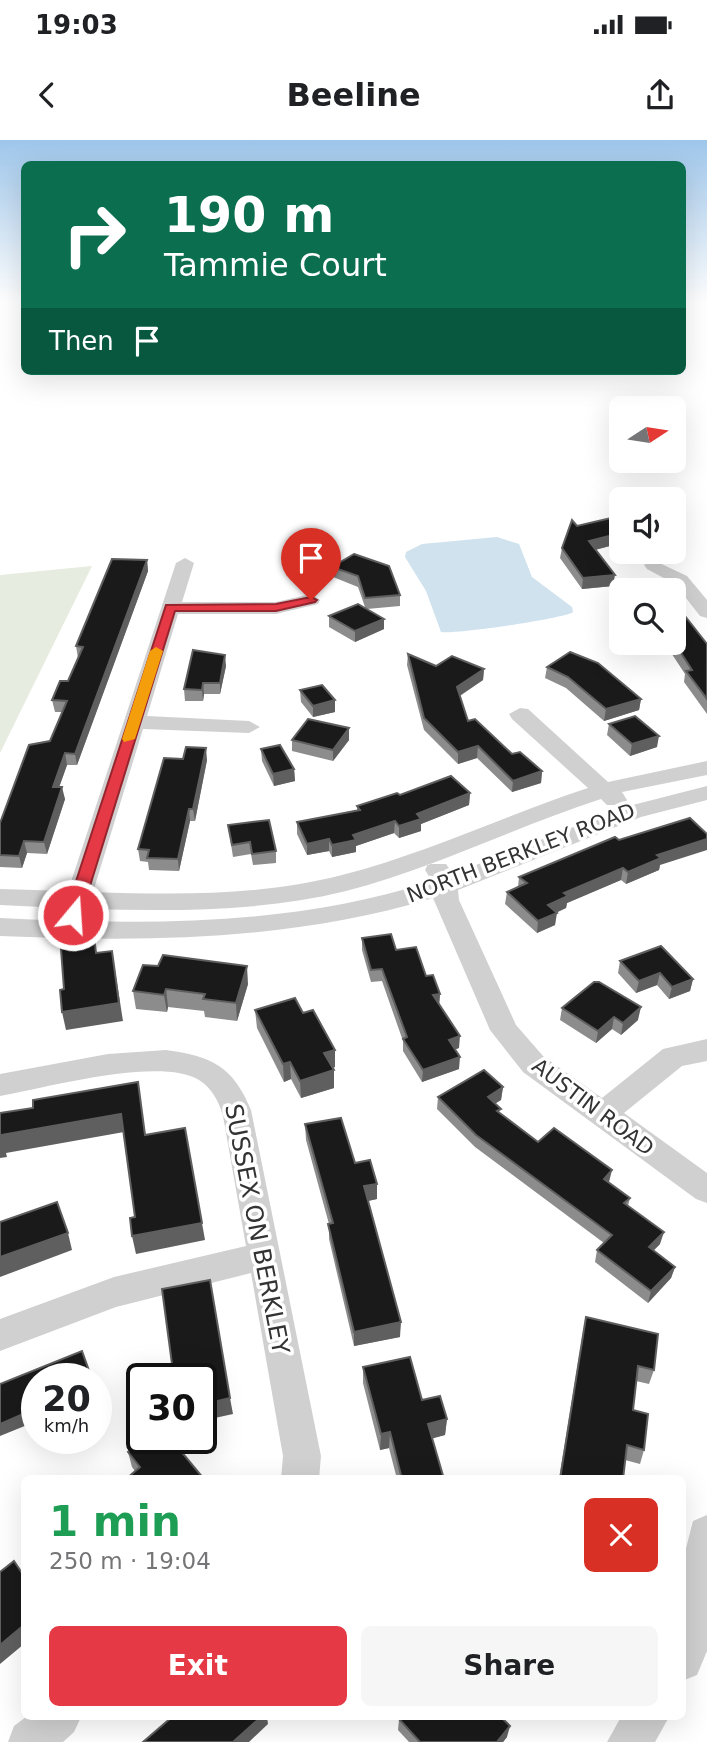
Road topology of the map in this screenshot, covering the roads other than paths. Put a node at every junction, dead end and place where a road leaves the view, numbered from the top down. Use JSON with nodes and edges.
{"nodes":[{"id":1,"x":185,"y":563,"type":"dead end"},
{"id":2,"x":653,"y":565,"type":"dead end"},
{"id":3,"x":311,"y":600,"type":"dead end"},
{"id":4,"x":170,"y":608,"type":"junction"},
{"id":5,"x":707,"y":612,"type":"edge"},
{"id":6,"x":520,"y":714,"type":"dead end"},
{"id":7,"x":134,"y":722,"type":"junction"},
{"id":8,"x":249,"y":727,"type":"dead end"},
{"id":9,"x":707,"y":768,"type":"edge"},
{"id":10,"x":604,"y":790,"type":"junction"},
{"id":11,"x":707,"y":793,"type":"edge"},
{"id":12,"x":627,"y":811,"type":"junction"},
{"id":13,"x":428,"y":857,"type":"junction"},
{"id":14,"x":445,"y":884,"type":"junction"},
{"id":15,"x":0,"y":897,"type":"edge"},
{"id":16,"x":78,"y":899,"type":"junction"},
{"id":17,"x":0,"y":926,"type":"edge"},
{"id":18,"x":68,"y":930,"type":"junction"},
{"id":19,"x":707,"y":1050,"type":"edge"},
{"id":20,"x":0,"y":1085,"type":"edge"},
{"id":21,"x":601,"y":1115,"type":"junction"},
{"id":22,"x":707,"y":1190,"type":"edge"},
{"id":23,"x":263,"y":1256,"type":"junction"},
{"id":24,"x":0,"y":1335,"type":"edge"},
{"id":25,"x":300,"y":1475,"type":"edge"},
{"id":26,"x":707,"y":1535,"type":"edge"},
{"id":27,"x":686,"y":1651,"type":"edge"},
{"id":28,"x":56,"y":1720,"type":"edge"},
{"id":29,"x":646,"y":1720,"type":"edge"},
{"id":30,"x":30,"y":1742,"type":"edge"},
{"id":31,"x":629,"y":1742,"type":"edge"}],
"edges":[{"from":1,"to":4,"type":"street"},
{"from":2,"to":5,"type":"street"},
{"from":3,"to":4,"type":"street"},
{"from":4,"to":7,"type":"street"},
{"from":6,"to":10,"type":"street"},
{"from":7,"to":8,"type":"street"},
{"from":7,"to":16,"type":"street"},
{"from":9,"to":10,"type":"street","name":"NORTH BERKLEY ROAD"},
{"from":10,"to":12,"type":"street"},
{"from":10,"to":13,"type":"street","name":"NORTH BERKLEY ROAD"},
{"from":11,"to":12,"type":"street","name":"NORTH BERKLEY ROAD"},
{"from":12,"to":14,"type":"street","name":"NORTH BERKLEY ROAD"},
{"from":13,"to":14,"type":"street","name":"AUSTIN ROAD"},
{"from":13,"to":16,"type":"street","name":"NORTH BERKLEY ROAD"},
{"from":14,"to":18,"type":"street","name":"NORTH BERKLEY ROAD"},
{"from":14,"to":21,"type":"street","name":"AUSTIN ROAD"},
{"from":15,"to":16,"type":"street","name":"NORTH BERKLEY ROAD"},
{"from":16,"to":18,"type":"street"},
{"from":17,"to":18,"type":"street","name":"NORTH BERKLEY ROAD"},
{"from":19,"to":21,"type":"street"},
{"from":20,"to":23,"type":"street","name":"SUSSEX ON BERKLEY"},
{"from":21,"to":22,"type":"street","name":"AUSTIN ROAD"},
{"from":23,"to":24,"type":"street"},
{"from":23,"to":25,"type":"street","name":"SUSSEX ON BERKLEY"},
{"from":26,"to":27,"type":"street"},
{"from":28,"to":30,"type":"street"},
{"from":29,"to":31,"type":"street"}]}
